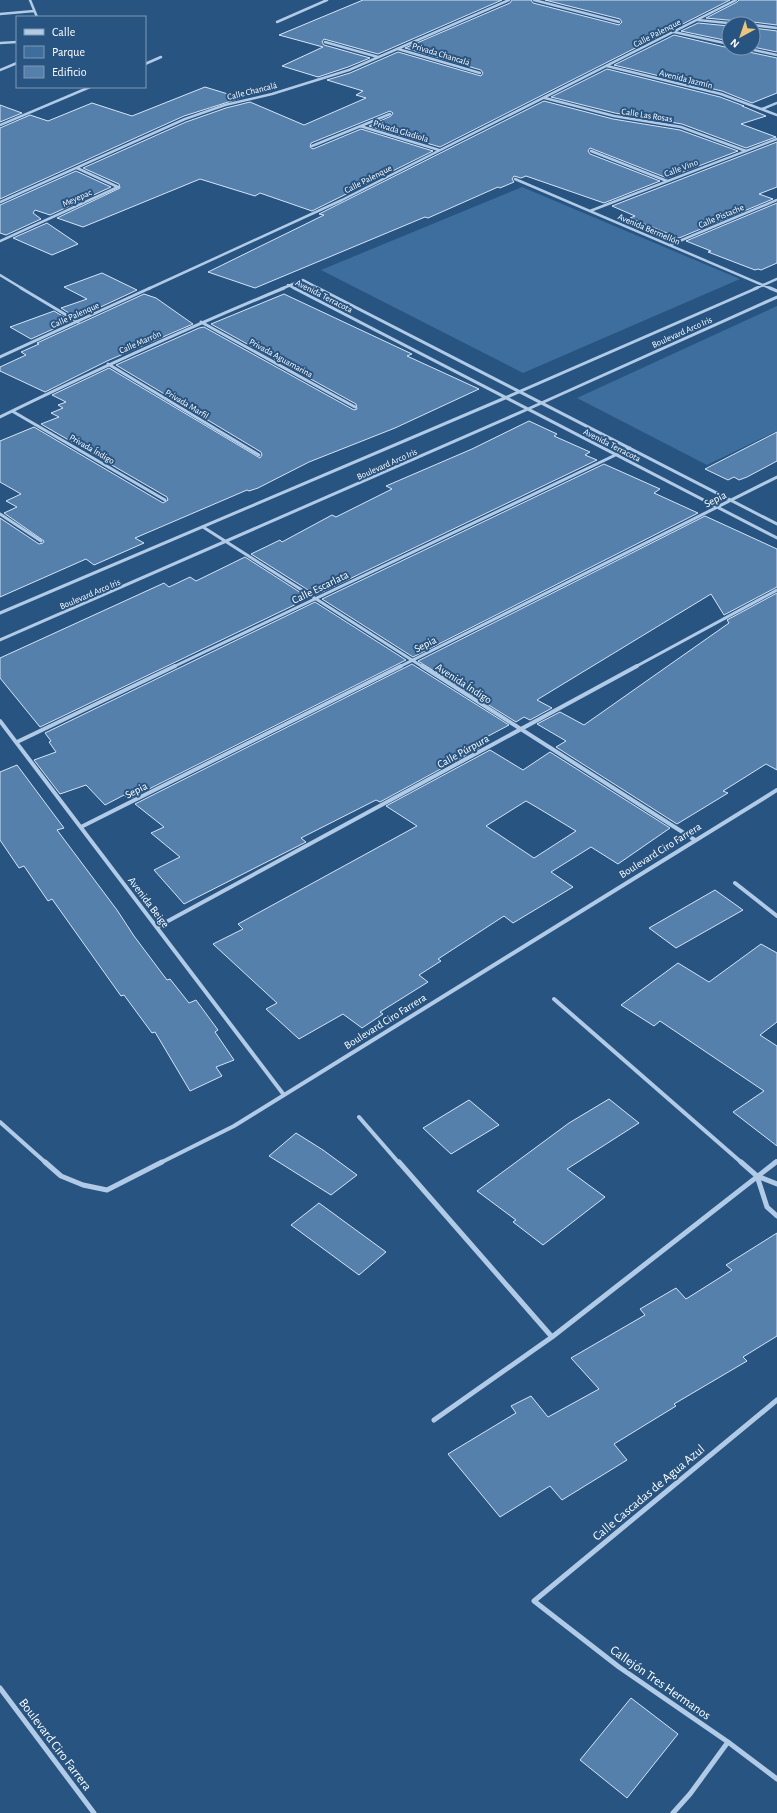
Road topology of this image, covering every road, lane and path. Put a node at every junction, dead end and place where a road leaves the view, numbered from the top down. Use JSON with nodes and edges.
{"nodes":[{"id":1,"x":30,"y":0,"type":"edge"},
{"id":2,"x":326,"y":0,"type":"edge"},
{"id":3,"x":510,"y":0,"type":"edge"},
{"id":4,"x":534,"y":0,"type":"edge"},
{"id":5,"x":736,"y":0,"type":"edge"},
{"id":6,"x":34,"y":10,"type":"junction"},
{"id":7,"x":0,"y":14,"type":"edge"},
{"id":8,"x":37,"y":16,"type":"edge"},
{"id":9,"x":697,"y":20,"type":"junction"},
{"id":10,"x":277,"y":22,"type":"dead end"},
{"id":11,"x":619,"y":22,"type":"dead end"},
{"id":12,"x":721,"y":22,"type":"edge"},
{"id":13,"x":761,"y":26,"type":"edge"},
{"id":14,"x":777,"y":28,"type":"edge"},
{"id":15,"x":674,"y":32,"type":"junction"},
{"id":16,"x":16,"y":42,"type":"edge"},
{"id":17,"x":325,"y":42,"type":"dead end"},
{"id":18,"x":721,"y":42,"type":"edge"},
{"id":19,"x":0,"y":43,"type":"edge"},
{"id":20,"x":398,"y":49,"type":"junction"},
{"id":21,"x":761,"y":52,"type":"edge"},
{"id":22,"x":777,"y":55,"type":"edge"},
{"id":23,"x":161,"y":57,"type":"dead end"},
{"id":24,"x":379,"y":57,"type":"junction"},
{"id":25,"x":16,"y":63,"type":"edge"},
{"id":26,"x":146,"y":64,"type":"edge"},
{"id":27,"x":607,"y":66,"type":"junction"},
{"id":28,"x":0,"y":70,"type":"edge"},
{"id":29,"x":480,"y":73,"type":"dead end"},
{"id":30,"x":88,"y":88,"type":"edge"},
{"id":31,"x":545,"y":98,"type":"junction"},
{"id":32,"x":777,"y":103,"type":"edge"},
{"id":33,"x":761,"y":109,"type":"junction"},
{"id":34,"x":390,"y":114,"type":"dead end"},
{"id":35,"x":777,"y":115,"type":"edge"},
{"id":36,"x":0,"y":125,"type":"edge"},
{"id":37,"x":360,"y":126,"type":"junction"},
{"id":38,"x":777,"y":139,"type":"edge"},
{"id":39,"x":312,"y":146,"type":"dead end"},
{"id":40,"x":439,"y":150,"type":"junction"},
{"id":41,"x":591,"y":151,"type":"dead end"},
{"id":42,"x":746,"y":151,"type":"junction"},
{"id":43,"x":77,"y":168,"type":"junction"},
{"id":44,"x":515,"y":179,"type":"dead end"},
{"id":45,"x":668,"y":181,"type":"junction"},
{"id":46,"x":777,"y":200,"type":"edge"},
{"id":47,"x":0,"y":202,"type":"edge"},
{"id":48,"x":589,"y":211,"type":"junction"},
{"id":49,"x":0,"y":241,"type":"edge"},
{"id":50,"x":670,"y":245,"type":"junction"},
{"id":51,"x":0,"y":275,"type":"edge"},
{"id":52,"x":777,"y":279,"type":"edge"},
{"id":53,"x":288,"y":285,"type":"junction"},
{"id":54,"x":764,"y":285,"type":"junction"},
{"id":55,"x":777,"y":291,"type":"edge"},
{"id":56,"x":777,"y":297,"type":"edge"},
{"id":57,"x":78,"y":322,"type":"junction"},
{"id":58,"x":201,"y":322,"type":"junction"},
{"id":59,"x":0,"y":357,"type":"edge"},
{"id":60,"x":108,"y":364,"type":"junction"},
{"id":61,"x":519,"y":391,"type":"junction"},
{"id":62,"x":506,"y":398,"type":"junction"},
{"id":63,"x":542,"y":403,"type":"junction"},
{"id":64,"x":355,"y":407,"type":"dead end"},
{"id":65,"x":528,"y":409,"type":"junction"},
{"id":66,"x":12,"y":411,"type":"junction"},
{"id":67,"x":0,"y":418,"type":"edge"},
{"id":68,"x":630,"y":448,"type":"junction"},
{"id":69,"x":259,"y":455,"type":"dead end"},
{"id":70,"x":616,"y":455,"type":"junction"},
{"id":71,"x":777,"y":477,"type":"edge"},
{"id":72,"x":164,"y":500,"type":"dead end"},
{"id":73,"x":732,"y":500,"type":"junction"},
{"id":74,"x":718,"y":507,"type":"junction"},
{"id":75,"x":0,"y":514,"type":"edge"},
{"id":76,"x":777,"y":524,"type":"edge"},
{"id":77,"x":203,"y":527,"type":"junction"},
{"id":78,"x":777,"y":538,"type":"edge"},
{"id":79,"x":42,"y":541,"type":"dead end"},
{"id":80,"x":227,"y":542,"type":"junction"},
{"id":81,"x":777,"y":590,"type":"edge"},
{"id":82,"x":316,"y":599,"type":"junction"},
{"id":83,"x":0,"y":613,"type":"edge"},
{"id":84,"x":0,"y":640,"type":"edge"},
{"id":85,"x":413,"y":661,"type":"junction"},
{"id":86,"x":0,"y":721,"type":"edge"},
{"id":87,"x":521,"y":729,"type":"junction"},
{"id":88,"x":17,"y":742,"type":"junction"},
{"id":89,"x":777,"y":790,"type":"edge"},
{"id":90,"x":81,"y":827,"type":"junction"},
{"id":91,"x":695,"y":840,"type":"junction"},
{"id":92,"x":734,"y":883,"type":"dead end"},
{"id":93,"x":777,"y":916,"type":"edge"},
{"id":94,"x":157,"y":927,"type":"junction"},
{"id":95,"x":554,"y":999,"type":"dead end"},
{"id":96,"x":284,"y":1095,"type":"junction"},
{"id":97,"x":359,"y":1118,"type":"dead end"},
{"id":98,"x":0,"y":1122,"type":"edge"},
{"id":99,"x":777,"y":1161,"type":"edge"},
{"id":100,"x":757,"y":1176,"type":"junction"},
{"id":101,"x":777,"y":1184,"type":"edge"},
{"id":102,"x":777,"y":1216,"type":"edge"},
{"id":103,"x":552,"y":1337,"type":"junction"},
{"id":104,"x":777,"y":1400,"type":"edge"},
{"id":105,"x":434,"y":1420,"type":"dead end"},
{"id":106,"x":534,"y":1601,"type":"joint"},
{"id":107,"x":0,"y":1688,"type":"edge"},
{"id":108,"x":728,"y":1742,"type":"junction"},
{"id":109,"x":777,"y":1779,"type":"edge"},
{"id":110,"x":94,"y":1813,"type":"edge"},
{"id":111,"x":673,"y":1813,"type":"edge"}],
"edges":[{"from":1,"to":6,"type":"street"},
{"from":2,"to":10,"type":"street"},
{"from":3,"to":20,"type":"street","name":"Calle Chancalá"},
{"from":4,"to":11,"type":"street"},
{"from":5,"to":9,"type":"street","name":"Calle Palenque"},
{"from":6,"to":7,"type":"street"},
{"from":6,"to":8,"type":"street"},
{"from":9,"to":12,"type":"street"},
{"from":9,"to":15,"type":"street","name":"Calle Palenque"},
{"from":13,"to":14,"type":"street"},
{"from":15,"to":18,"type":"street"},
{"from":15,"to":27,"type":"street","name":"Calle Palenque"},
{"from":16,"to":19,"type":"street"},
{"from":17,"to":24,"type":"street"},
{"from":20,"to":24,"type":"street","name":"Calle Chancalá"},
{"from":20,"to":29,"type":"street","name":"Privada Chancalá"},
{"from":21,"to":22,"type":"street"},
{"from":23,"to":26,"type":"street"},
{"from":24,"to":43,"type":"street","name":"Calle Chancalá"},
{"from":25,"to":28,"type":"street"},
{"from":27,"to":31,"type":"street","name":"Calle Palenque"},
{"from":27,"to":33,"type":"street","name":"Avenida Jazmín"},
{"from":30,"to":36,"type":"street"},
{"from":31,"to":40,"type":"street","name":"Calle Palenque"},
{"from":31,"to":42,"type":"street","name":"Calle Las Rosas"},
{"from":32,"to":33,"type":"street"},
{"from":33,"to":35,"type":"street","name":"Avenida Jazmín"},
{"from":34,"to":37,"type":"street","name":"Privada Gladiola"},
{"from":37,"to":39,"type":"street","name":"Privada Gladiola"},
{"from":37,"to":40,"type":"street","name":"Privada Gladiola"},
{"from":38,"to":42,"type":"street","name":"Calle Vino"},
{"from":40,"to":57,"type":"street","name":"Calle Palenque"},
{"from":41,"to":45,"type":"street"},
{"from":42,"to":45,"type":"street","name":"Calle Vino"},
{"from":43,"to":47,"type":"street","name":"Calle Chancalá"},
{"from":43,"to":49,"type":"street","name":"Meyepac"},
{"from":44,"to":48,"type":"street","name":"Avenida Bermellón"},
{"from":45,"to":48,"type":"street","name":"Calle Vino"},
{"from":46,"to":50,"type":"street","name":"Calle Pistache"},
{"from":48,"to":50,"type":"street","name":"Avenida Bermellón"},
{"from":50,"to":54,"type":"street","name":"Avenida Bermellón"},
{"from":51,"to":57,"type":"street"},
{"from":52,"to":54,"type":"street","name":"Boulevard Arco Iris"},
{"from":53,"to":58,"type":"street","name":"Calle Marrón"},
{"from":53,"to":61,"type":"street","name":"Avenida Terracota"},
{"from":53,"to":62,"type":"street","name":"Avenida Terracota"},
{"from":54,"to":55,"type":"street","name":"Avenida Bermellón"},
{"from":54,"to":61,"type":"street","name":"Boulevard Arco Iris"},
{"from":56,"to":63,"type":"street","name":"Boulevard Arco Iris"},
{"from":57,"to":59,"type":"street","name":"Calle Palenque"},
{"from":58,"to":60,"type":"street","name":"Calle Marrón"},
{"from":58,"to":64,"type":"street","name":"Privada Aguamarina"},
{"from":60,"to":66,"type":"street","name":"Calle Marrón"},
{"from":60,"to":69,"type":"street","name":"Privada Marfil"},
{"from":61,"to":62,"type":"street","name":"Boulevard Arco Iris"},
{"from":61,"to":63,"type":"street","name":"Avenida Terracota"},
{"from":62,"to":65,"type":"street","name":"Avenida Terracota"},
{"from":62,"to":77,"type":"street","name":"Boulevard Arco Iris"},
{"from":63,"to":65,"type":"street","name":"Boulevard Arco Iris"},
{"from":63,"to":68,"type":"street","name":"Avenida Terracota"},
{"from":65,"to":70,"type":"street","name":"Avenida Terracota"},
{"from":65,"to":80,"type":"street","name":"Boulevard Arco Iris"},
{"from":66,"to":67,"type":"street","name":"Calle Marrón"},
{"from":66,"to":72,"type":"street","name":"Privada Índigo"},
{"from":68,"to":70,"type":"street","name":"Calle Escarlata"},
{"from":68,"to":73,"type":"street","name":"Avenida Terracota"},
{"from":70,"to":74,"type":"street","name":"Avenida Terracota"},
{"from":70,"to":82,"type":"street","name":"Calle Escarlata"},
{"from":71,"to":73,"type":"street","name":"Sepia"},
{"from":73,"to":74,"type":"street","name":"Sepia"},
{"from":73,"to":76,"type":"street","name":"Avenida Terracota"},
{"from":74,"to":78,"type":"street","name":"Avenida Terracota"},
{"from":74,"to":85,"type":"street","name":"Sepia"},
{"from":75,"to":79,"type":"street"},
{"from":77,"to":80,"type":"street","name":"Avenida Índigo"},
{"from":77,"to":83,"type":"street","name":"Boulevard Arco Iris"},
{"from":80,"to":82,"type":"street","name":"Avenida Índigo"},
{"from":80,"to":84,"type":"street","name":"Boulevard Arco Iris"},
{"from":81,"to":87,"type":"street","name":"Calle Púrpura"},
{"from":82,"to":85,"type":"street","name":"Avenida Índigo"},
{"from":82,"to":88,"type":"street","name":"Calle Escarlata"},
{"from":85,"to":87,"type":"street","name":"Avenida Índigo"},
{"from":85,"to":90,"type":"street","name":"Sepia"},
{"from":86,"to":88,"type":"street","name":"Avenida Beige"},
{"from":87,"to":91,"type":"street","name":"Avenida Índigo"},
{"from":87,"to":94,"type":"street","name":"Calle Púrpura"},
{"from":88,"to":90,"type":"street","name":"Avenida Beige"},
{"from":89,"to":91,"type":"street","name":"Boulevard Ciro Farrera"},
{"from":90,"to":94,"type":"street","name":"Avenida Beige"},
{"from":91,"to":96,"type":"street","name":"Boulevard Ciro Farrera"},
{"from":92,"to":93,"type":"street"},
{"from":94,"to":96,"type":"street","name":"Avenida Beige"},
{"from":95,"to":100,"type":"street"},
{"from":96,"to":98,"type":"street","name":"Boulevard Ciro Farrera"},
{"from":97,"to":103,"type":"street"},
{"from":99,"to":100,"type":"street"},
{"from":100,"to":101,"type":"street"},
{"from":100,"to":102,"type":"street"},
{"from":100,"to":103,"type":"street"},
{"from":103,"to":105,"type":"street"},
{"from":104,"to":106,"type":"street","name":"Calle Cascadas de Agua Azul"},
{"from":106,"to":108,"type":"street","name":"Callejón Tres Hermanos"},
{"from":107,"to":110,"type":"street","name":"Boulevard Ciro Farrera"},
{"from":108,"to":109,"type":"street","name":"Callejón Tres Hermanos"},
{"from":108,"to":111,"type":"street"}]}
